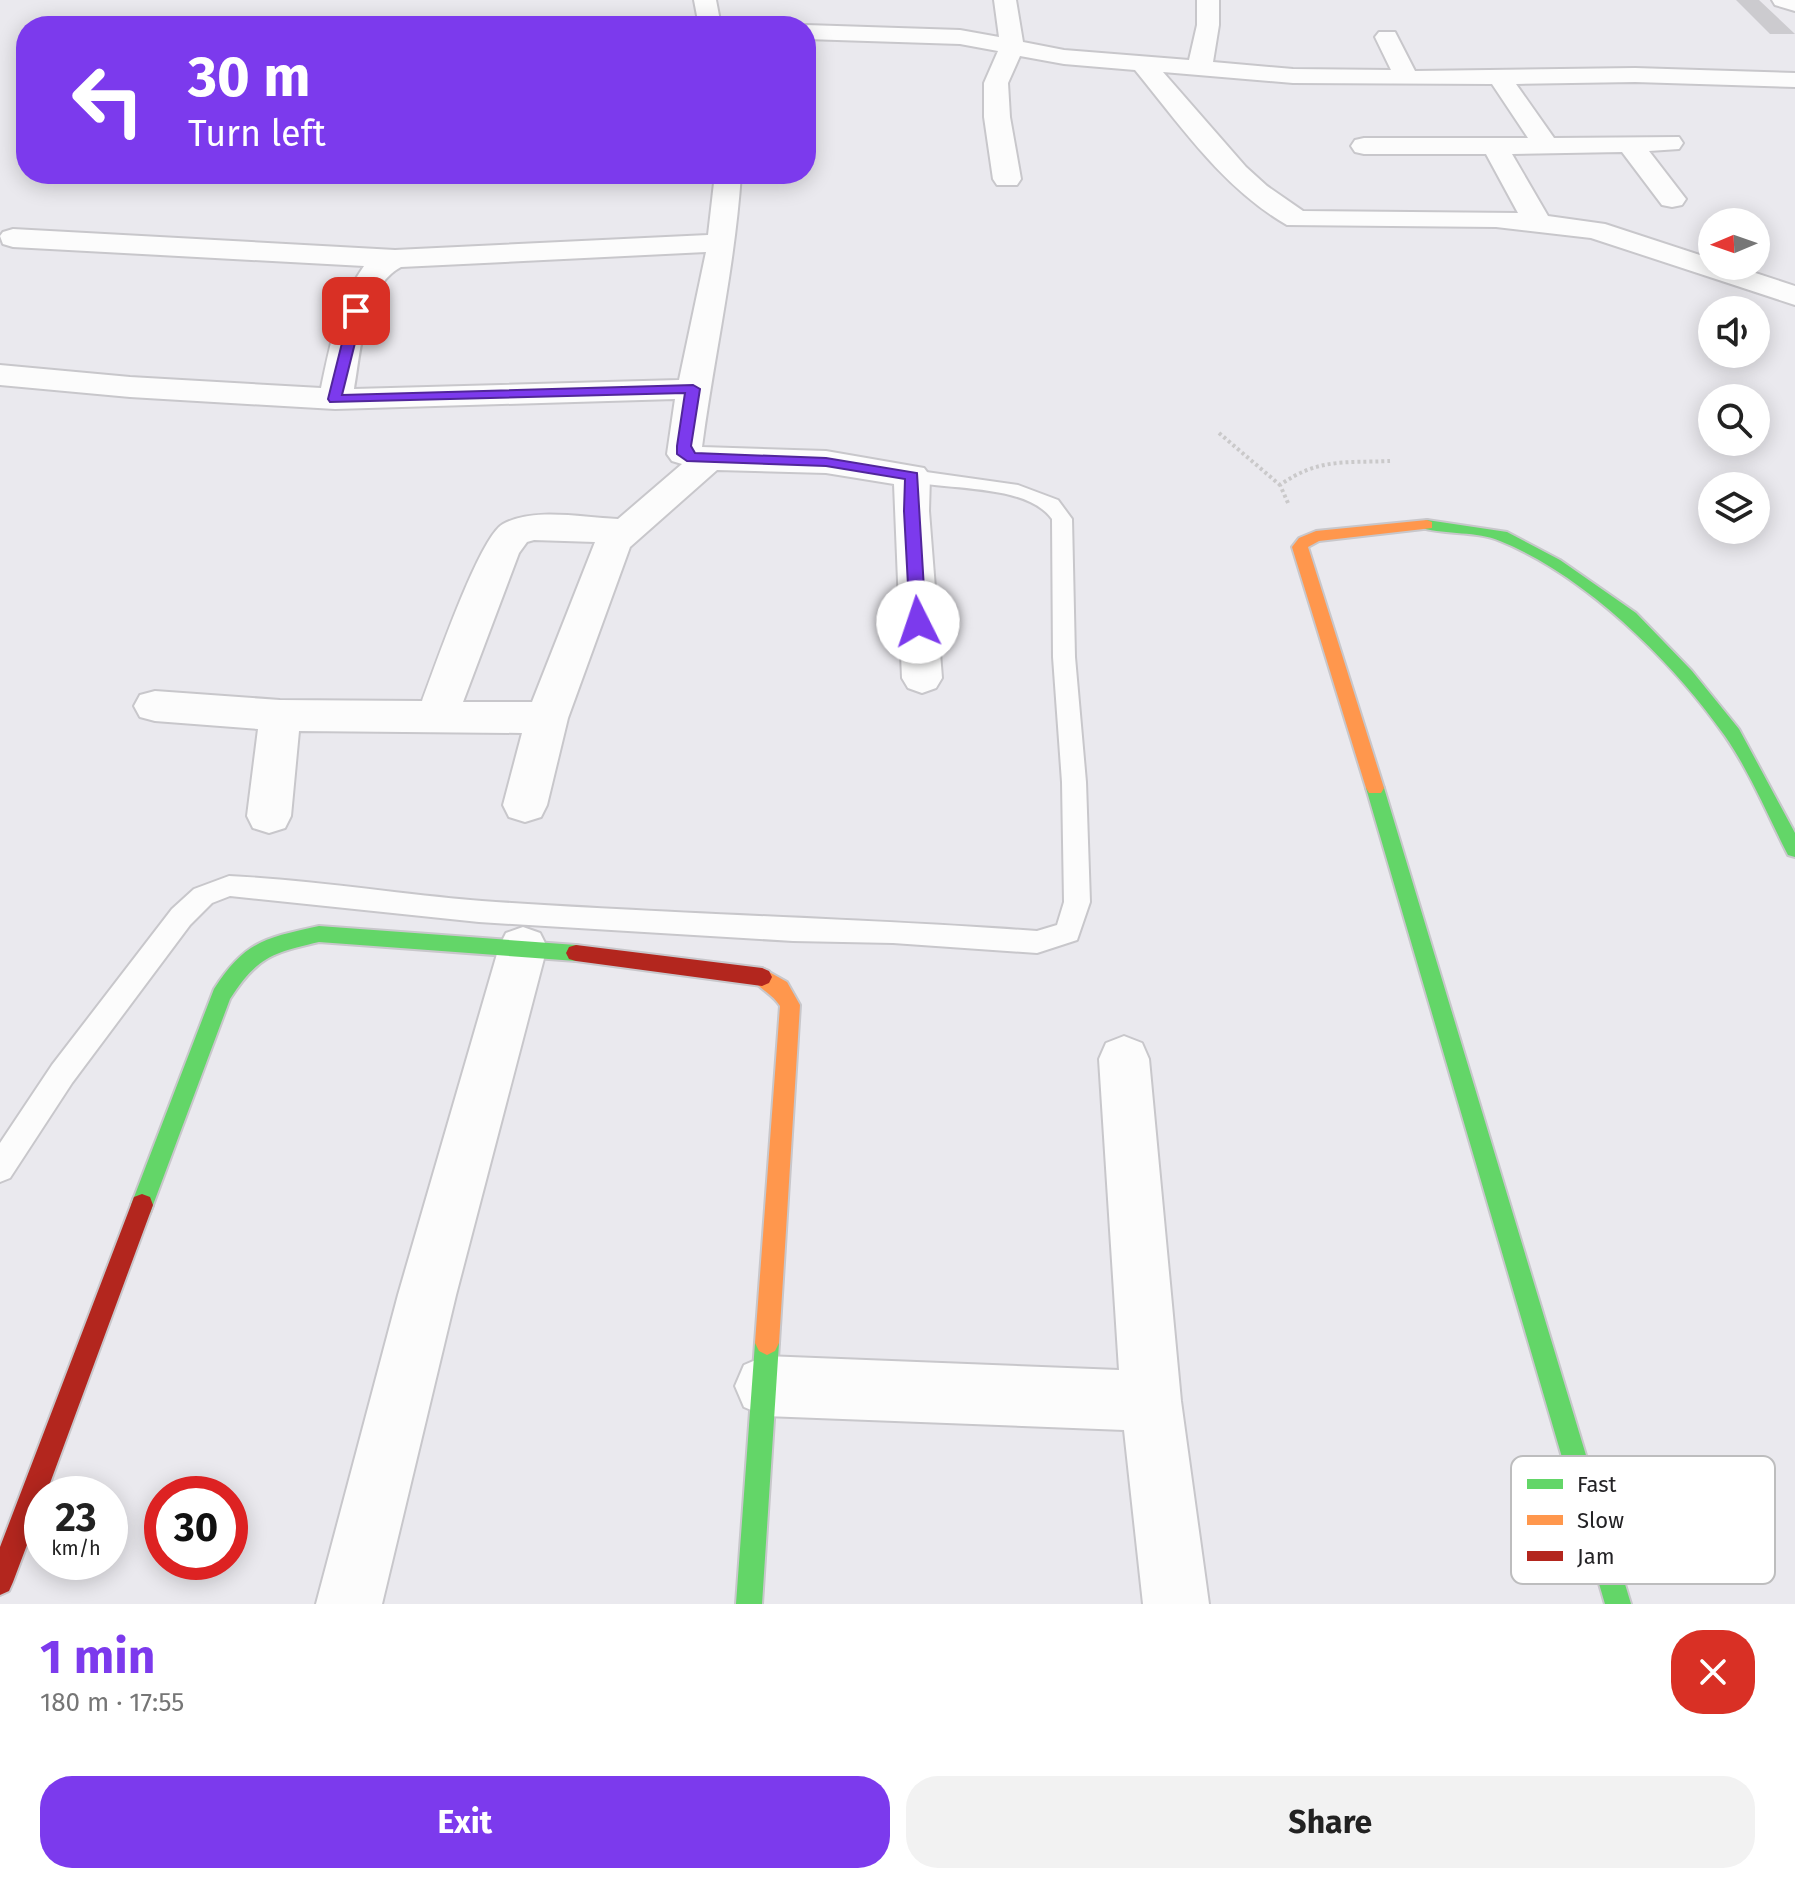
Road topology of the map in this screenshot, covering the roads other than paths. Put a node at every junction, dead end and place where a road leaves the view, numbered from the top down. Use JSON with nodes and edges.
{"nodes":[{"id":1,"x":1005,"y":0,"type":"edge"},
{"id":2,"x":1208,"y":0,"type":"edge"},
{"id":3,"x":1783,"y":0,"type":"edge"},
{"id":4,"x":1795,"y":4,"type":"edge"},
{"id":5,"x":816,"y":32,"type":"edge"},
{"id":6,"x":1387,"y":37,"type":"dead end"},
{"id":7,"x":1012,"y":46,"type":"junction"},
{"id":8,"x":1144,"y":66,"type":"junction"},
{"id":9,"x":1199,"y":70,"type":"junction"},
{"id":10,"x":1498,"y":75,"type":"junction"},
{"id":11,"x":1407,"y":78,"type":"junction"},
{"id":12,"x":1795,"y":80,"type":"edge"},
{"id":13,"x":1670,"y":143,"type":"dead end"},
{"id":14,"x":1629,"y":144,"type":"junction"},
{"id":15,"x":1494,"y":145,"type":"junction"},
{"id":16,"x":1364,"y":146,"type":"dead end"},
{"id":17,"x":1546,"y":146,"type":"junction"},
{"id":18,"x":1007,"y":179,"type":"dead end"},
{"id":19,"x":727,"y":184,"type":"edge"},
{"id":20,"x":1672,"y":199,"type":"dead end"},
{"id":21,"x":1537,"y":222,"type":"junction"},
{"id":22,"x":13,"y":238,"type":"dead end"},
{"id":23,"x":722,"y":243,"type":"junction"},
{"id":24,"x":395,"y":259,"type":"junction"},
{"id":25,"x":1795,"y":296,"type":"edge"},
{"id":26,"x":0,"y":375,"type":"edge"},
{"id":27,"x":693,"y":389,"type":"junction"},
{"id":28,"x":335,"y":399,"type":"junction"},
{"id":29,"x":708,"y":459,"type":"junction"},
{"id":30,"x":912,"y":476,"type":"junction"},
{"id":31,"x":623,"y":531,"type":"junction"},
{"id":32,"x":922,"y":678,"type":"dead end"},
{"id":33,"x":155,"y":706,"type":"dead end"},
{"id":34,"x":280,"y":715,"type":"junction"},
{"id":35,"x":437,"y":716,"type":"junction"},
{"id":36,"x":547,"y":718,"type":"junction"},
{"id":37,"x":525,"y":805,"type":"dead end"},
{"id":38,"x":269,"y":816,"type":"dead end"},
{"id":39,"x":1795,"y":850,"type":"edge"},
{"id":40,"x":523,"y":947,"type":"junction"},
{"id":41,"x":1124,"y":1059,"type":"dead end"},
{"id":42,"x":0,"y":1168,"type":"edge"},
{"id":43,"x":765,"y":1386,"type":"junction"},
{"id":44,"x":1151,"y":1401,"type":"junction"},
{"id":45,"x":1574,"y":1456,"type":"edge"},
{"id":46,"x":0,"y":1582,"type":"edge"},
{"id":47,"x":1612,"y":1584,"type":"edge"},
{"id":48,"x":349,"y":1604,"type":"edge"},
{"id":49,"x":749,"y":1604,"type":"edge"},
{"id":50,"x":1176,"y":1604,"type":"edge"},
{"id":51,"x":1618,"y":1604,"type":"edge"}],
"edges":[{"from":1,"to":7,"type":"street"},
{"from":2,"to":9,"type":"street"},
{"from":3,"to":4,"type":"street"},
{"from":5,"to":7,"type":"street"},
{"from":6,"to":11,"type":"street"},
{"from":7,"to":8,"type":"street"},
{"from":7,"to":18,"type":"street"},
{"from":8,"to":9,"type":"street"},
{"from":8,"to":21,"type":"street"},
{"from":9,"to":11,"type":"street"},
{"from":10,"to":11,"type":"street"},
{"from":10,"to":12,"type":"street"},
{"from":10,"to":17,"type":"street"},
{"from":13,"to":14,"type":"street"},
{"from":14,"to":17,"type":"street"},
{"from":14,"to":20,"type":"street"},
{"from":15,"to":16,"type":"street"},
{"from":15,"to":17,"type":"street"},
{"from":15,"to":21,"type":"street"},
{"from":19,"to":23,"type":"street"},
{"from":21,"to":25,"type":"street"},
{"from":22,"to":24,"type":"street"},
{"from":23,"to":24,"type":"street"},
{"from":23,"to":27,"type":"street"},
{"from":24,"to":28,"type":"street"},
{"from":26,"to":28,"type":"street"},
{"from":27,"to":28,"type":"street"},
{"from":27,"to":29,"type":"street"},
{"from":29,"to":30,"type":"street"},
{"from":29,"to":31,"type":"street"},
{"from":30,"to":32,"type":"street"},
{"from":30,"to":42,"type":"lane"},
{"from":31,"to":35,"type":"street"},
{"from":31,"to":36,"type":"street"},
{"from":33,"to":34,"type":"street"},
{"from":34,"to":35,"type":"street"},
{"from":34,"to":38,"type":"street"},
{"from":35,"to":36,"type":"street"},
{"from":36,"to":37,"type":"street"},
{"from":39,"to":45,"type":"street"},
{"from":40,"to":43,"type":"street"},
{"from":40,"to":46,"type":"street"},
{"from":40,"to":48,"type":"street"},
{"from":41,"to":44,"type":"street"},
{"from":43,"to":44,"type":"street"},
{"from":43,"to":49,"type":"street"},
{"from":44,"to":50,"type":"street"},
{"from":47,"to":51,"type":"street"}]}
